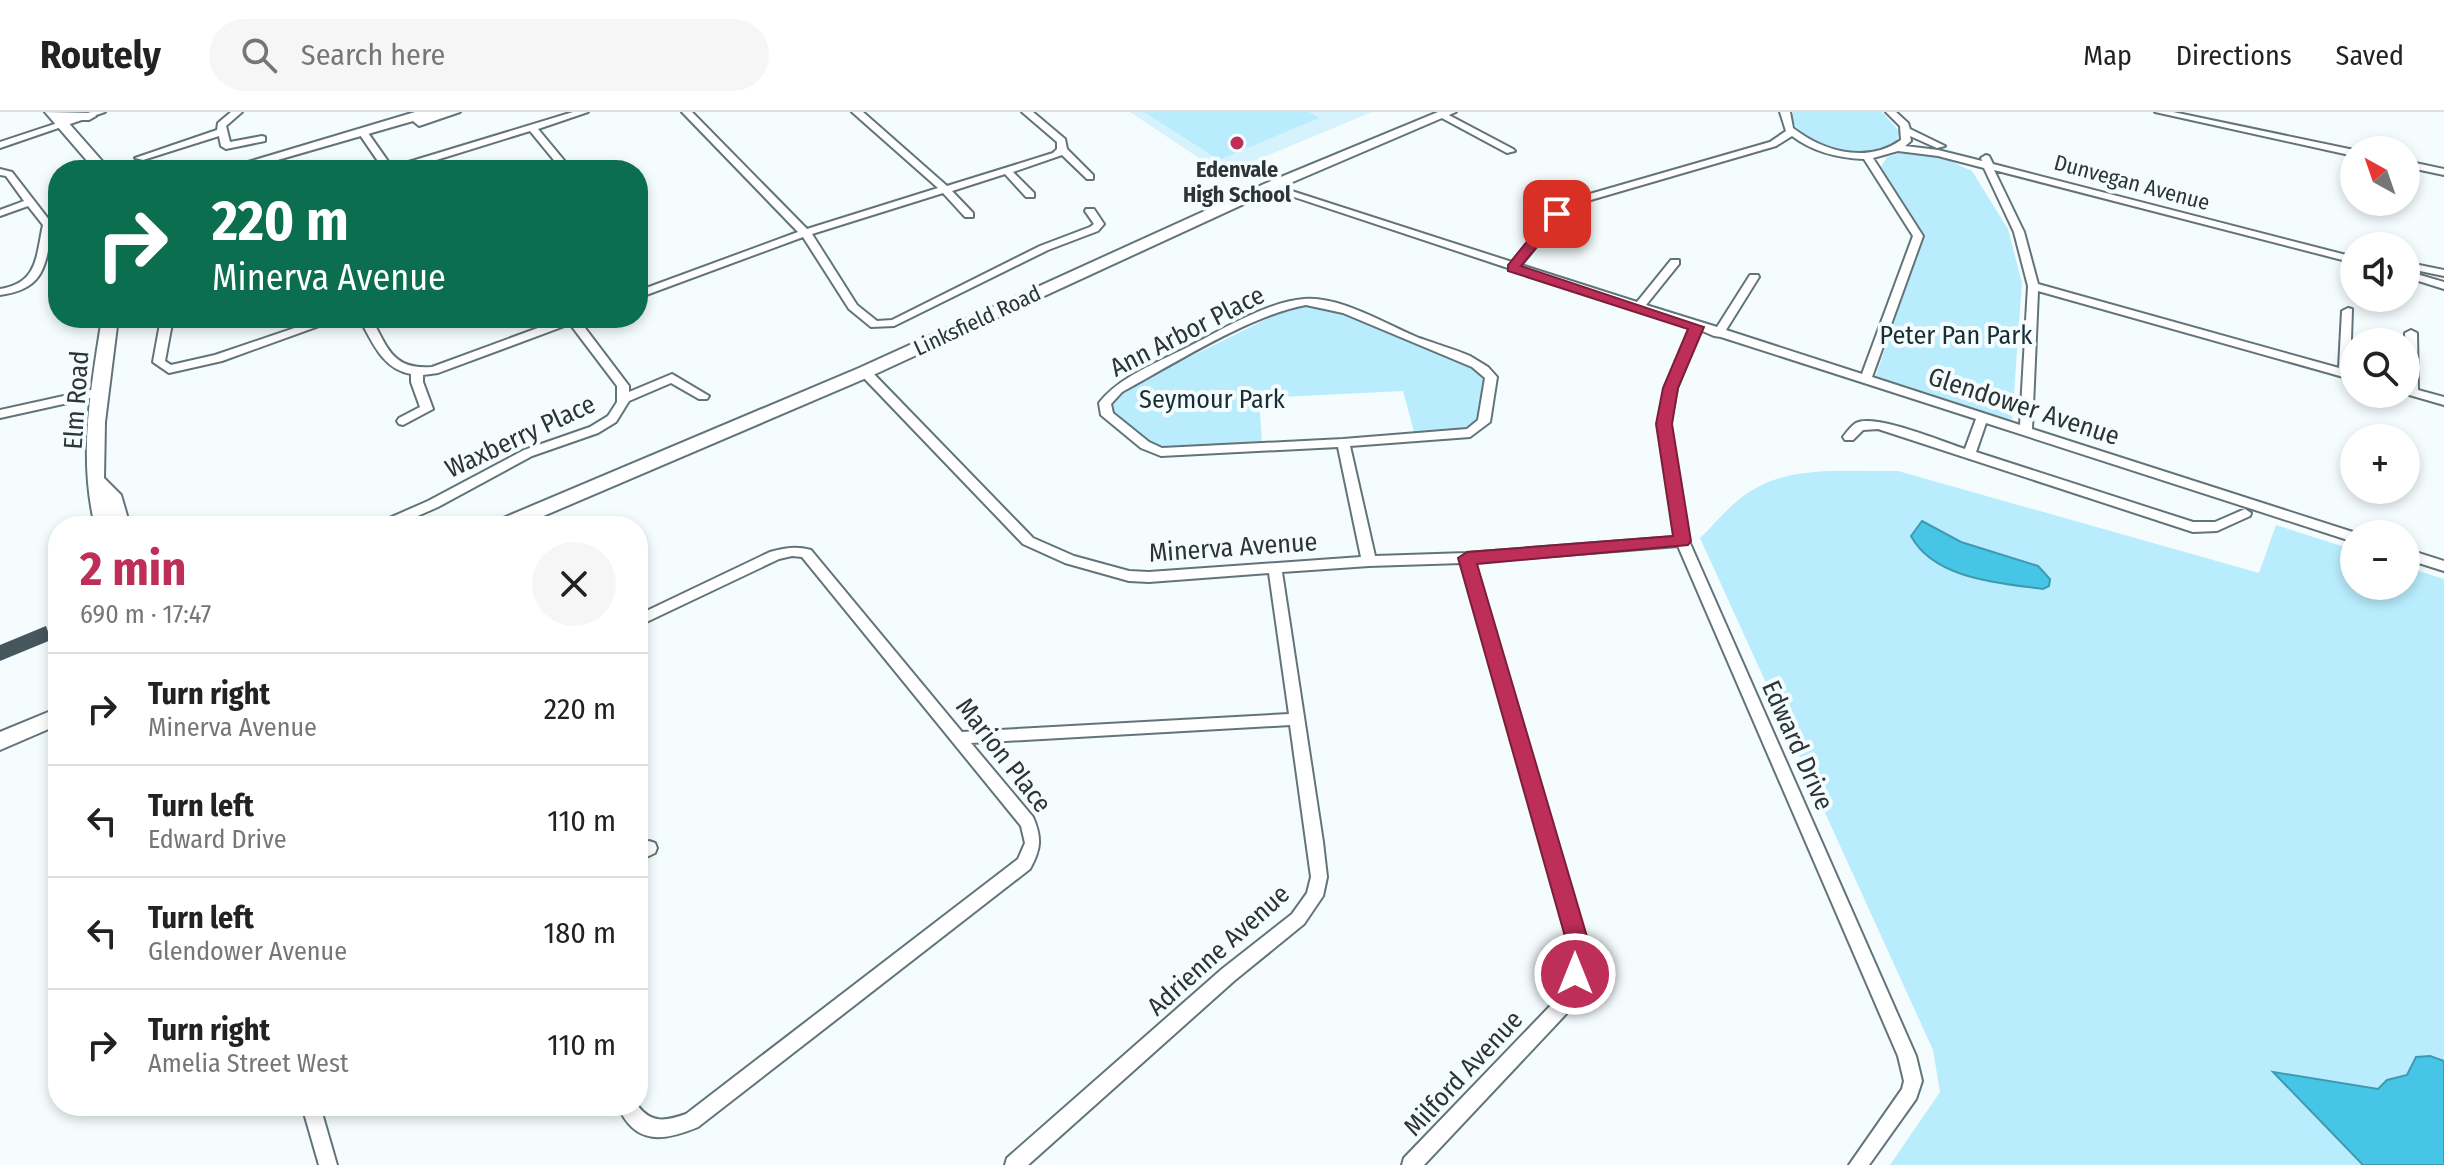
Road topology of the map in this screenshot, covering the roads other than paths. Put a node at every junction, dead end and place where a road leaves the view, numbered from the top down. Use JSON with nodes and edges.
{"nodes":[{"id":1,"x":237,"y":112,"type":"edge"},
{"id":2,"x":430,"y":112,"type":"edge"},
{"id":3,"x":453,"y":112,"type":"edge"},
{"id":4,"x":583,"y":112,"type":"edge"},
{"id":5,"x":687,"y":112,"type":"edge"},
{"id":6,"x":857,"y":112,"type":"edge"},
{"id":7,"x":1027,"y":112,"type":"edge"},
{"id":8,"x":1785,"y":112,"type":"edge"},
{"id":9,"x":1891,"y":112,"type":"edge"},
{"id":10,"x":2160,"y":112,"type":"edge"},
{"id":11,"x":1446,"y":113,"type":"edge"},
{"id":12,"x":94,"y":114,"type":"edge"},
{"id":13,"x":61,"y":121,"type":"edge"},
{"id":14,"x":532,"y":128,"type":"junction"},
{"id":15,"x":1908,"y":131,"type":"junction"},
{"id":16,"x":221,"y":132,"type":"junction"},
{"id":17,"x":1792,"y":132,"type":"junction"},
{"id":18,"x":365,"y":135,"type":"junction"},
{"id":19,"x":262,"y":139,"type":"dead end"},
{"id":20,"x":1773,"y":144,"type":"junction"},
{"id":21,"x":1811,"y":144,"type":"junction"},
{"id":22,"x":0,"y":145,"type":"edge"},
{"id":23,"x":1899,"y":148,"type":"junction"},
{"id":24,"x":1062,"y":150,"type":"junction"},
{"id":25,"x":2340,"y":150,"type":"edge"},
{"id":26,"x":1510,"y":151,"type":"dead end"},
{"id":27,"x":1867,"y":156,"type":"junction"},
{"id":28,"x":140,"y":158,"type":"dead end"},
{"id":29,"x":98,"y":160,"type":"edge"},
{"id":30,"x":267,"y":160,"type":"edge"},
{"id":31,"x":284,"y":160,"type":"edge"},
{"id":32,"x":383,"y":160,"type":"edge"},
{"id":33,"x":421,"y":160,"type":"edge"},
{"id":34,"x":559,"y":160,"type":"edge"},
{"id":35,"x":1987,"y":162,"type":"junction"},
{"id":36,"x":2420,"y":167,"type":"edge"},
{"id":37,"x":1007,"y":171,"type":"junction"},
{"id":38,"x":0,"y":172,"type":"edge"},
{"id":39,"x":2444,"y":172,"type":"edge"},
{"id":40,"x":1090,"y":177,"type":"dead end"},
{"id":41,"x":1269,"y":187,"type":"junction"},
{"id":42,"x":945,"y":189,"type":"junction"},
{"id":43,"x":1030,"y":195,"type":"dead end"},
{"id":44,"x":31,"y":202,"type":"junction"},
{"id":45,"x":1090,"y":211,"type":"dead end"},
{"id":46,"x":0,"y":213,"type":"edge"},
{"id":47,"x":969,"y":215,"type":"dead end"},
{"id":48,"x":805,"y":233,"type":"junction"},
{"id":49,"x":2331,"y":250,"type":"junction"},
{"id":50,"x":2340,"y":251,"type":"edge"},
{"id":51,"x":2340,"y":254,"type":"edge"},
{"id":52,"x":1675,"y":262,"type":"dead end"},
{"id":53,"x":1513,"y":268,"type":"junction"},
{"id":54,"x":2420,"y":272,"type":"edge"},
{"id":55,"x":2444,"y":273,"type":"edge"},
{"id":56,"x":2420,"y":274,"type":"edge"},
{"id":57,"x":2425,"y":274,"type":"junction"},
{"id":58,"x":1754,"y":277,"type":"dead end"},
{"id":59,"x":2033,"y":286,"type":"junction"},
{"id":60,"x":2444,"y":286,"type":"edge"},
{"id":61,"x":648,"y":291,"type":"edge"},
{"id":62,"x":0,"y":292,"type":"edge"},
{"id":63,"x":1638,"y":308,"type":"junction"},
{"id":64,"x":1696,"y":327,"type":"junction"},
{"id":65,"x":109,"y":328,"type":"edge"},
{"id":66,"x":165,"y":328,"type":"edge"},
{"id":67,"x":306,"y":328,"type":"edge"},
{"id":68,"x":371,"y":328,"type":"edge"},
{"id":69,"x":546,"y":328,"type":"edge"},
{"id":70,"x":580,"y":328,"type":"edge"},
{"id":71,"x":1718,"y":334,"type":"junction"},
{"id":72,"x":2340,"y":371,"type":"edge"},
{"id":73,"x":865,"y":372,"type":"junction"},
{"id":74,"x":417,"y":373,"type":"junction"},
{"id":75,"x":1865,"y":381,"type":"junction"},
{"id":76,"x":100,"y":392,"type":"junction"},
{"id":77,"x":2420,"y":394,"type":"edge"},
{"id":78,"x":703,"y":396,"type":"dead end"},
{"id":79,"x":625,"y":398,"type":"junction"},
{"id":80,"x":2444,"y":401,"type":"edge"},
{"id":81,"x":0,"y":414,"type":"edge"},
{"id":82,"x":1982,"y":418,"type":"junction"},
{"id":83,"x":403,"y":421,"type":"dead end"},
{"id":84,"x":2026,"y":432,"type":"junction"},
{"id":85,"x":1849,"y":437,"type":"dead end"},
{"id":86,"x":1343,"y":443,"type":"junction"},
{"id":87,"x":1969,"y":454,"type":"junction"},
{"id":88,"x":98,"y":482,"type":"junction"},
{"id":89,"x":2245,"y":513,"type":"dead end"},
{"id":90,"x":101,"y":516,"type":"edge"},
{"id":91,"x":118,"y":516,"type":"edge"},
{"id":92,"x":406,"y":516,"type":"edge"},
{"id":93,"x":527,"y":516,"type":"edge"},
{"id":94,"x":2340,"y":533,"type":"edge"},
{"id":95,"x":1682,"y":541,"type":"junction"},
{"id":96,"x":1467,"y":558,"type":"junction"},
{"id":97,"x":2420,"y":558,"type":"edge"},
{"id":98,"x":1369,"y":561,"type":"junction"},
{"id":99,"x":2444,"y":566,"type":"edge"},
{"id":100,"x":1275,"y":570,"type":"junction"},
{"id":101,"x":648,"y":616,"type":"edge"},
{"id":102,"x":48,"y":718,"type":"edge"},
{"id":103,"x":1298,"y":719,"type":"junction"},
{"id":104,"x":959,"y":738,"type":"junction"},
{"id":105,"x":0,"y":741,"type":"edge"},
{"id":106,"x":314,"y":1116,"type":"edge"},
{"id":107,"x":633,"y":1116,"type":"edge"},
{"id":108,"x":328,"y":1165,"type":"edge"},
{"id":109,"x":1014,"y":1165,"type":"edge"},
{"id":110,"x":1411,"y":1165,"type":"edge"},
{"id":111,"x":1858,"y":1165,"type":"edge"}],
"edges":[{"from":1,"to":16,"type":"street"},
{"from":2,"to":18,"type":"main road"},
{"from":3,"to":18,"type":"main road"},
{"from":4,"to":14,"type":"street"},
{"from":5,"to":48,"type":"street"},
{"from":6,"to":42,"type":"street"},
{"from":7,"to":24,"type":"street"},
{"from":8,"to":17,"type":"street"},
{"from":9,"to":15,"type":"street"},
{"from":10,"to":25,"type":"street"},
{"from":11,"to":26,"type":"street"},
{"from":11,"to":41,"type":"main road","name":"Linksfield Road"},
{"from":12,"to":13,"type":"main road"},
{"from":12,"to":13,"type":"main road"},
{"from":13,"to":22,"type":"street"},
{"from":13,"to":29,"type":"main road"},
{"from":14,"to":33,"type":"street"},
{"from":14,"to":34,"type":"street"},
{"from":15,"to":23,"type":"street"},
{"from":15,"to":35,"type":"street","name":"Dunvegan Avenue"},
{"from":16,"to":19,"type":"street"},
{"from":16,"to":28,"type":"street"},
{"from":17,"to":20,"type":"street"},
{"from":17,"to":21,"type":"street"},
{"from":18,"to":30,"type":"main road"},
{"from":18,"to":31,"type":"main road"},
{"from":18,"to":32,"type":"street"},
{"from":20,"to":21,"type":"street"},
{"from":20,"to":53,"type":"street"},
{"from":21,"to":27,"type":"street"},
{"from":23,"to":27,"type":"street"},
{"from":23,"to":35,"type":"street","name":"Dunvegan Avenue"},
{"from":24,"to":37,"type":"street"},
{"from":24,"to":40,"type":"street"},
{"from":27,"to":75,"type":"street"},
{"from":35,"to":49,"type":"street","name":"Dunvegan Avenue"},
{"from":35,"to":59,"type":"street"},
{"from":36,"to":39,"type":"street"},
{"from":37,"to":42,"type":"street"},
{"from":37,"to":43,"type":"street"},
{"from":38,"to":44,"type":"street"},
{"from":41,"to":53,"type":"street","name":"Glendower Avenue"},
{"from":41,"to":73,"type":"main road","name":"Linksfield Road"},
{"from":42,"to":47,"type":"street"},
{"from":42,"to":48,"type":"street"},
{"from":44,"to":46,"type":"street"},
{"from":44,"to":62,"type":"street"},
{"from":45,"to":48,"type":"street"},
{"from":48,"to":61,"type":"street"},
{"from":49,"to":50,"type":"street","name":"Dunvegan Avenue"},
{"from":49,"to":51,"type":"street","name":"Dunvegan Avenue"},
{"from":52,"to":63,"type":"street"},
{"from":53,"to":63,"type":"street","name":"Glendower Avenue"},
{"from":54,"to":57,"type":"street"},
{"from":55,"to":57,"type":"street"},
{"from":56,"to":57,"type":"street"},
{"from":57,"to":60,"type":"street"},
{"from":58,"to":71,"type":"street"},
{"from":59,"to":72,"type":"street"},
{"from":59,"to":84,"type":"street"},
{"from":63,"to":64,"type":"street","name":"Glendower Avenue"},
{"from":64,"to":71,"type":"street","name":"Glendower Avenue"},
{"from":64,"to":95,"type":"street","name":"Edward Drive"},
{"from":65,"to":76,"type":"main road","name":"Elm Road"},
{"from":66,"to":67,"type":"street"},
{"from":68,"to":74,"type":"street"},
{"from":69,"to":74,"type":"street"},
{"from":70,"to":79,"type":"street","name":"Waxberry Place"},
{"from":71,"to":75,"type":"street","name":"Glendower Avenue"},
{"from":73,"to":93,"type":"main road","name":"Linksfield Road"},
{"from":73,"to":100,"type":"street","name":"Minerva Avenue"},
{"from":74,"to":83,"type":"street"},
{"from":75,"to":82,"type":"street","name":"Glendower Avenue"},
{"from":76,"to":81,"type":"street"},
{"from":76,"to":88,"type":"main road","name":"Elm Road"},
{"from":77,"to":80,"type":"street"},
{"from":78,"to":79,"type":"street"},
{"from":79,"to":92,"type":"street","name":"Waxberry Place"},
{"from":82,"to":84,"type":"street","name":"Glendower Avenue"},
{"from":82,"to":87,"type":"street"},
{"from":84,"to":94,"type":"street","name":"Glendower Avenue"},
{"from":85,"to":87,"type":"street"},
{"from":86,"to":86,"type":"street","name":"Ann Arbor Place"},
{"from":86,"to":98,"type":"street"},
{"from":87,"to":89,"type":"street"},
{"from":88,"to":90,"type":"main road"},
{"from":88,"to":91,"type":"main road","name":"Elm Road"},
{"from":95,"to":96,"type":"street","name":"Minerva Avenue"},
{"from":95,"to":111,"type":"street","name":"Edward Drive"},
{"from":96,"to":98,"type":"street","name":"Minerva Avenue"},
{"from":96,"to":110,"type":"street","name":"Milford Avenue"},
{"from":97,"to":99,"type":"street"},
{"from":98,"to":100,"type":"street","name":"Minerva Avenue"},
{"from":100,"to":103,"type":"street","name":"Adrienne Avenue"},
{"from":101,"to":104,"type":"street","name":"Marion Place"},
{"from":102,"to":105,"type":"main road"},
{"from":103,"to":104,"type":"street"},
{"from":103,"to":109,"type":"street","name":"Adrienne Avenue"},
{"from":104,"to":107,"type":"street","name":"Marion Place"},
{"from":106,"to":108,"type":"street"}]}
